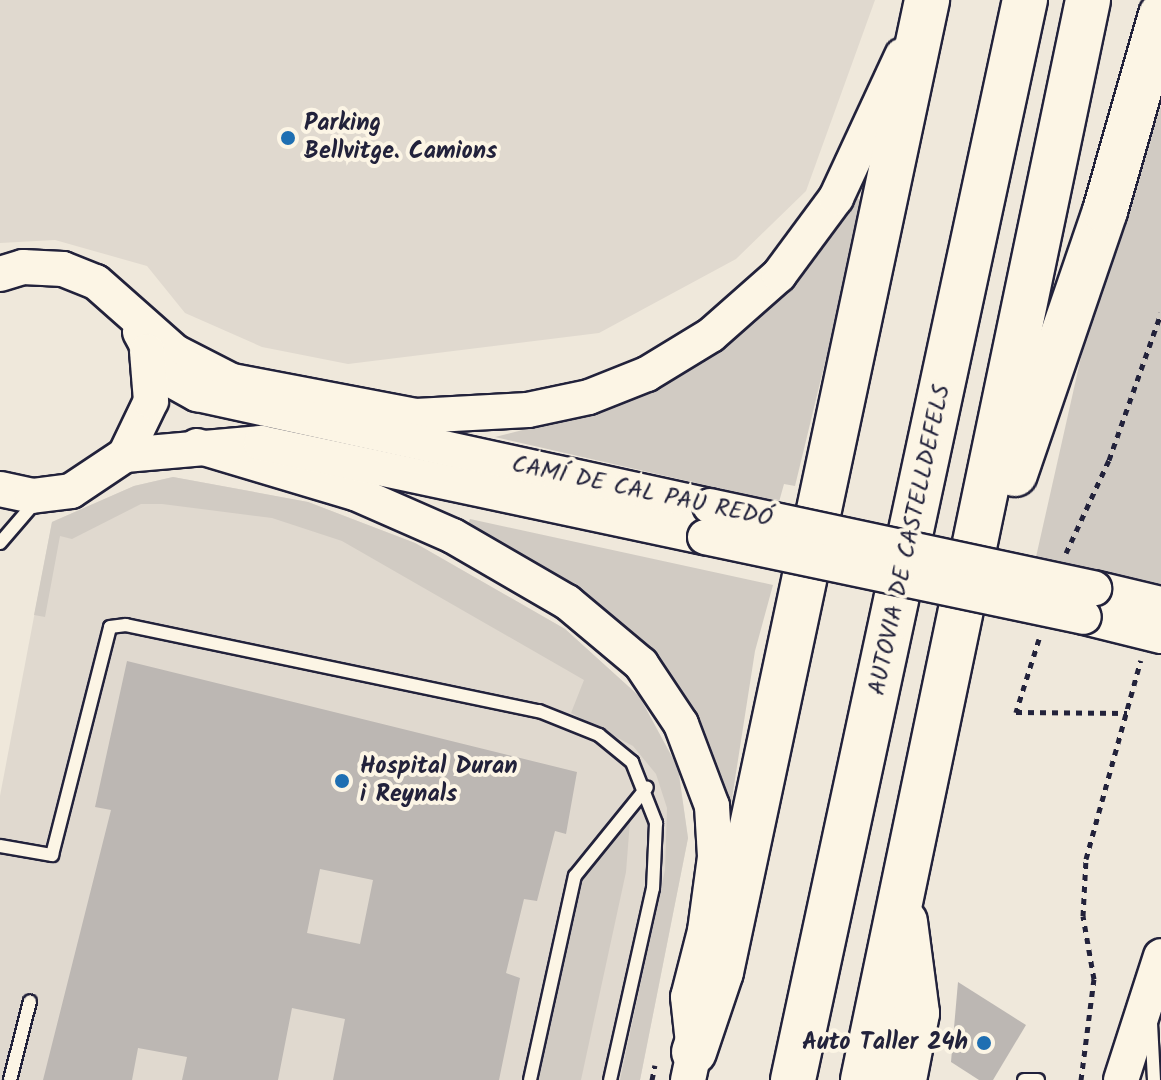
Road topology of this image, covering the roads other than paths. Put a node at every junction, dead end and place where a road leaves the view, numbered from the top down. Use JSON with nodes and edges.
{"nodes":[{"id":1,"x":926,"y":0,"type":"edge"},
{"id":2,"x":1025,"y":0,"type":"edge"},
{"id":3,"x":1088,"y":0,"type":"edge"},
{"id":4,"x":1161,"y":15,"type":"edge"},
{"id":5,"x":0,"y":274,"type":"edge"},
{"id":6,"x":127,"y":308,"type":"junction"},
{"id":7,"x":146,"y":343,"type":"junction"},
{"id":8,"x":197,"y":446,"type":"junction"},
{"id":9,"x":125,"y":455,"type":"junction"},
{"id":10,"x":0,"y":489,"type":"edge"},
{"id":11,"x":41,"y":495,"type":"junction"},
{"id":12,"x":708,"y":522,"type":"junction"},
{"id":13,"x":0,"y":543,"type":"edge"},
{"id":14,"x":1089,"y":603,"type":"junction"},
{"id":15,"x":1161,"y":604,"type":"edge"},
{"id":16,"x":1152,"y":646,"type":"edge"},
{"id":17,"x":955,"y":650,"type":"junction"},
{"id":18,"x":647,"y":787,"type":"junction"},
{"id":19,"x":0,"y":846,"type":"edge"},
{"id":20,"x":900,"y":888,"type":"junction"},
{"id":21,"x":1155,"y":971,"type":"edge"},
{"id":22,"x":30,"y":1001,"type":"dead end"},
{"id":23,"x":691,"y":1066,"type":"edge"},
{"id":24,"x":914,"y":1069,"type":"edge"},
{"id":25,"x":10,"y":1080,"type":"edge"},
{"id":26,"x":530,"y":1080,"type":"edge"},
{"id":27,"x":610,"y":1080,"type":"edge"},
{"id":28,"x":793,"y":1080,"type":"edge"},
{"id":29,"x":863,"y":1080,"type":"edge"},
{"id":30,"x":1024,"y":1080,"type":"edge"},
{"id":31,"x":1038,"y":1080,"type":"edge"},
{"id":32,"x":1121,"y":1080,"type":"edge"},
{"id":33,"x":1154,"y":1080,"type":"edge"}],
"edges":[{"from":1,"to":6,"type":"street"},
{"from":1,"to":23,"type":"highway"},
{"from":2,"to":28,"type":"highway","name":"AUTOVIA DE CASTELLDEFELS"},
{"from":3,"to":17,"type":"highway"},
{"from":4,"to":17,"type":"highway"},
{"from":5,"to":6,"type":"street"},
{"from":6,"to":7,"type":"street","name":"CAMÍ DE CAL PAU REDÓ"},
{"from":7,"to":9,"type":"street"},
{"from":7,"to":12,"type":"street","name":"CAMÍ DE CAL PAU REDÓ"},
{"from":8,"to":9,"type":"street","name":"CAMÍ DE CAL PAU REDÓ"},
{"from":8,"to":12,"type":"street","name":"CAMÍ DE CAL PAU REDÓ"},
{"from":8,"to":23,"type":"street"},
{"from":9,"to":11,"type":"street"},
{"from":10,"to":11,"type":"street"},
{"from":11,"to":13,"type":"lane"},
{"from":12,"to":14,"type":"street","name":"CAMÍ DE CAL PAU REDÓ","bridge":true},
{"from":14,"to":15,"type":"street","name":"CAMÍ DE CAL PAU REDÓ"},
{"from":14,"to":16,"type":"street","name":"CAMÍ DE CAL PAU REDÓ"},
{"from":17,"to":20,"type":"highway"},
{"from":18,"to":19,"type":"lane"},
{"from":18,"to":26,"type":"lane"},
{"from":18,"to":27,"type":"lane"},
{"from":20,"to":24,"type":"highway"},
{"from":20,"to":29,"type":"highway"},
{"from":21,"to":32,"type":"street"},
{"from":21,"to":33,"type":"lane"},
{"from":22,"to":25,"type":"lane"},
{"from":30,"to":31,"type":"lane"}]}
